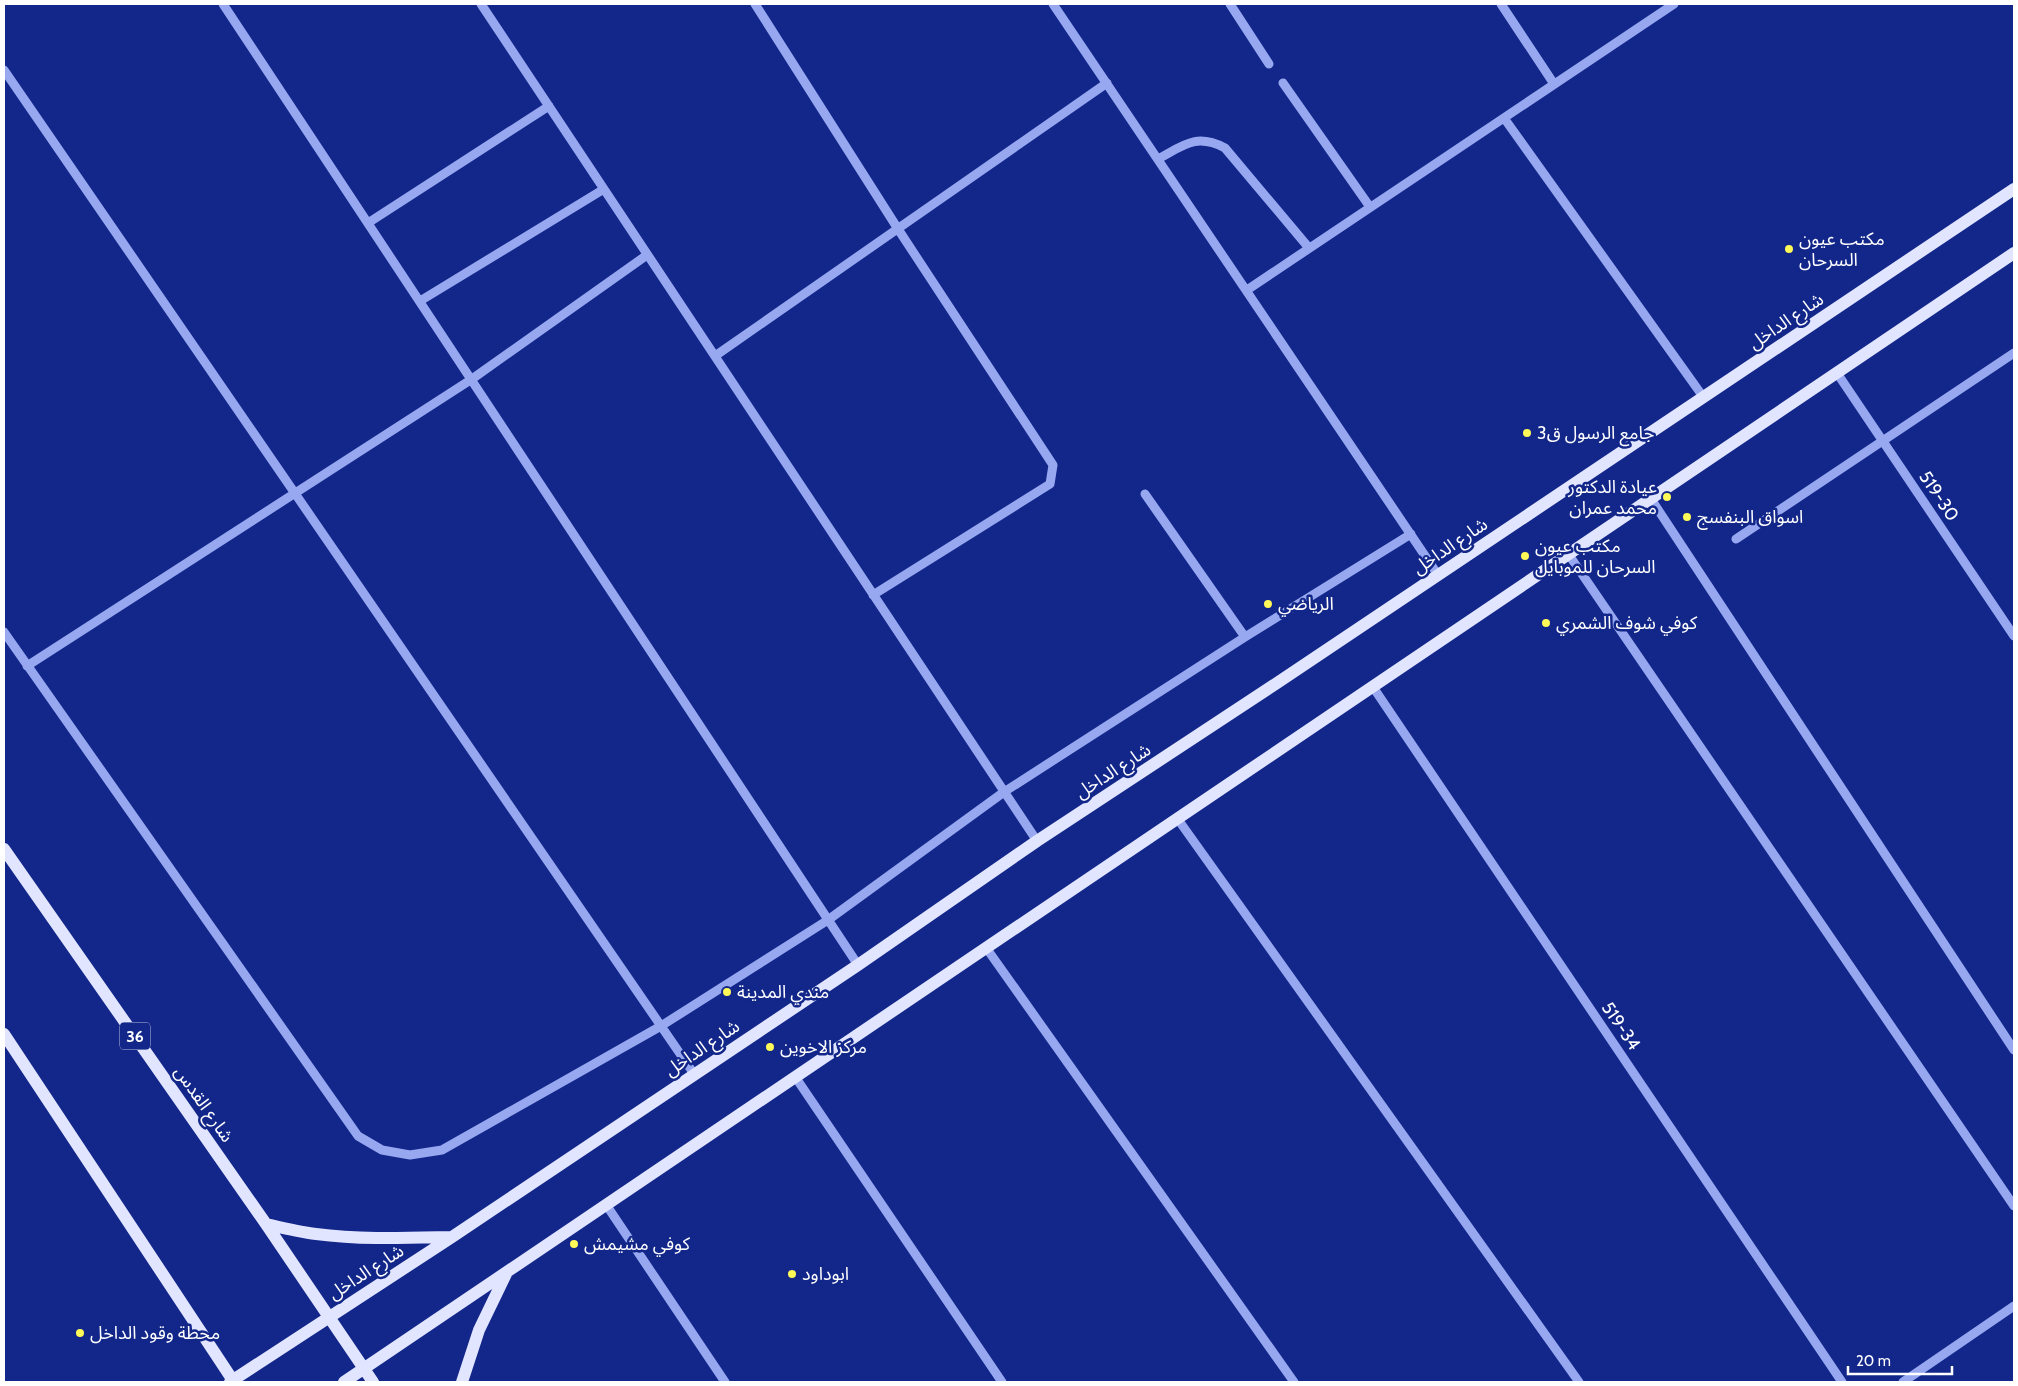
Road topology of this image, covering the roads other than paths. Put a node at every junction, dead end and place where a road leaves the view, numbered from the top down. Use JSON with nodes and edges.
{"nodes":[{"id":1,"x":224,"y":4,"type":"edge"},
{"id":2,"x":481,"y":4,"type":"edge"},
{"id":3,"x":755,"y":4,"type":"edge"},
{"id":4,"x":1053,"y":4,"type":"edge"},
{"id":5,"x":1230,"y":4,"type":"edge"},
{"id":6,"x":1501,"y":4,"type":"edge"},
{"id":7,"x":1674,"y":4,"type":"edge"},
{"id":8,"x":1269,"y":64,"type":"dead end"},
{"id":9,"x":4,"y":70,"type":"edge"},
{"id":10,"x":1107,"y":83,"type":"junction"},
{"id":11,"x":1283,"y":83,"type":"dead end"},
{"id":12,"x":1554,"y":84,"type":"junction"},
{"id":13,"x":549,"y":106,"type":"junction"},
{"id":14,"x":1504,"y":118,"type":"junction"},
{"id":15,"x":1158,"y":159,"type":"junction"},
{"id":16,"x":2014,"y":188,"type":"edge"},
{"id":17,"x":604,"y":189,"type":"junction"},
{"id":18,"x":1370,"y":207,"type":"junction"},
{"id":19,"x":368,"y":223,"type":"junction"},
{"id":20,"x":898,"y":229,"type":"junction"},
{"id":21,"x":1308,"y":248,"type":"junction"},
{"id":22,"x":2014,"y":253,"type":"edge"},
{"id":23,"x":647,"y":255,"type":"junction"},
{"id":24,"x":1247,"y":290,"type":"junction"},
{"id":25,"x":420,"y":301,"type":"junction"},
{"id":26,"x":2014,"y":354,"type":"edge"},
{"id":27,"x":715,"y":356,"type":"junction"},
{"id":28,"x":1837,"y":373,"type":"junction"},
{"id":29,"x":472,"y":379,"type":"junction"},
{"id":30,"x":1704,"y":398,"type":"junction"},
{"id":31,"x":1882,"y":441,"type":"junction"},
{"id":32,"x":295,"y":492,"type":"junction"},
{"id":33,"x":1145,"y":494,"type":"dead end"},
{"id":34,"x":1651,"y":499,"type":"junction"},
{"id":35,"x":1411,"y":534,"type":"junction"},
{"id":36,"x":1736,"y":539,"type":"dead end"},
{"id":37,"x":1569,"y":555,"type":"junction"},
{"id":38,"x":1438,"y":575,"type":"junction"},
{"id":39,"x":873,"y":595,"type":"junction"},
{"id":40,"x":4,"y":632,"type":"edge"},
{"id":41,"x":2014,"y":636,"type":"edge"},
{"id":42,"x":1245,"y":637,"type":"junction"},
{"id":43,"x":28,"y":666,"type":"junction"},
{"id":44,"x":1373,"y":687,"type":"junction"},
{"id":45,"x":1004,"y":792,"type":"junction"},
{"id":46,"x":1176,"y":818,"type":"junction"},
{"id":47,"x":1037,"y":842,"type":"junction"},
{"id":48,"x":4,"y":849,"type":"edge"},
{"id":49,"x":828,"y":920,"type":"junction"},
{"id":50,"x":987,"y":949,"type":"junction"},
{"id":51,"x":858,"y":965,"type":"junction"},
{"id":52,"x":661,"y":1026,"type":"junction"},
{"id":53,"x":4,"y":1034,"type":"edge"},
{"id":54,"x":2014,"y":1050,"type":"edge"},
{"id":55,"x":694,"y":1074,"type":"junction"},
{"id":56,"x":796,"y":1078,"type":"junction"},
{"id":57,"x":607,"y":1206,"type":"junction"},
{"id":58,"x":2014,"y":1206,"type":"edge"},
{"id":59,"x":266,"y":1224,"type":"junction"},
{"id":60,"x":452,"y":1237,"type":"junction"},
{"id":61,"x":506,"y":1274,"type":"junction"},
{"id":62,"x":2014,"y":1306,"type":"edge"},
{"id":63,"x":328,"y":1318,"type":"junction"},
{"id":64,"x":364,"y":1369,"type":"junction"},
{"id":65,"x":233,"y":1382,"type":"edge"},
{"id":66,"x":344,"y":1382,"type":"edge"},
{"id":67,"x":373,"y":1382,"type":"edge"},
{"id":68,"x":462,"y":1382,"type":"edge"},
{"id":69,"x":725,"y":1382,"type":"edge"},
{"id":70,"x":1002,"y":1382,"type":"edge"},
{"id":71,"x":1294,"y":1382,"type":"edge"},
{"id":72,"x":1579,"y":1382,"type":"edge"},
{"id":73,"x":1842,"y":1382,"type":"edge"},
{"id":74,"x":1903,"y":1382,"type":"edge"}],
"edges":[{"from":1,"to":19,"type":"street"},
{"from":2,"to":13,"type":"street"},
{"from":3,"to":20,"type":"street"},
{"from":4,"to":10,"type":"street"},
{"from":5,"to":8,"type":"street"},
{"from":6,"to":12,"type":"street"},
{"from":7,"to":12,"type":"street"},
{"from":9,"to":32,"type":"street"},
{"from":10,"to":15,"type":"street"},
{"from":10,"to":20,"type":"street"},
{"from":11,"to":18,"type":"street"},
{"from":12,"to":14,"type":"street"},
{"from":13,"to":17,"type":"street"},
{"from":13,"to":19,"type":"street"},
{"from":14,"to":18,"type":"street"},
{"from":14,"to":30,"type":"street"},
{"from":15,"to":21,"type":"street"},
{"from":15,"to":24,"type":"street"},
{"from":16,"to":30,"type":"main road","name":"شارع الداخل"},
{"from":17,"to":23,"type":"street"},
{"from":17,"to":25,"type":"street"},
{"from":18,"to":21,"type":"street"},
{"from":19,"to":25,"type":"street"},
{"from":20,"to":27,"type":"street"},
{"from":20,"to":39,"type":"street"},
{"from":21,"to":24,"type":"street"},
{"from":22,"to":28,"type":"main road"},
{"from":23,"to":27,"type":"street"},
{"from":23,"to":29,"type":"street"},
{"from":24,"to":35,"type":"street"},
{"from":25,"to":29,"type":"street"},
{"from":26,"to":31,"type":"street"},
{"from":27,"to":39,"type":"street"},
{"from":28,"to":31,"type":"street","name":"519-30"},
{"from":28,"to":34,"type":"main road"},
{"from":29,"to":32,"type":"street"},
{"from":29,"to":49,"type":"street"},
{"from":30,"to":38,"type":"main road","name":"شارع الداخل"},
{"from":31,"to":36,"type":"street"},
{"from":31,"to":41,"type":"street","name":"519-30"},
{"from":32,"to":43,"type":"street"},
{"from":32,"to":52,"type":"street"},
{"from":33,"to":42,"type":"street"},
{"from":34,"to":37,"type":"main road"},
{"from":34,"to":54,"type":"street"},
{"from":35,"to":38,"type":"street"},
{"from":35,"to":42,"type":"street"},
{"from":37,"to":44,"type":"main road"},
{"from":37,"to":58,"type":"street"},
{"from":38,"to":47,"type":"main road","name":"شارع الداخل"},
{"from":39,"to":45,"type":"street"},
{"from":40,"to":43,"type":"street"},
{"from":42,"to":45,"type":"street"},
{"from":43,"to":52,"type":"street"},
{"from":44,"to":46,"type":"main road"},
{"from":44,"to":73,"type":"street","name":"519-34"},
{"from":45,"to":47,"type":"street"},
{"from":45,"to":49,"type":"street"},
{"from":46,"to":50,"type":"main road"},
{"from":46,"to":72,"type":"street"},
{"from":47,"to":51,"type":"main road","name":"شارع الداخل"},
{"from":48,"to":59,"type":"main road","name":"شارع القدس","number":"36"},
{"from":49,"to":51,"type":"street"},
{"from":49,"to":52,"type":"street"},
{"from":50,"to":56,"type":"main road"},
{"from":50,"to":71,"type":"street"},
{"from":51,"to":55,"type":"main road","name":"شارع الداخل"},
{"from":52,"to":55,"type":"street"},
{"from":53,"to":65,"type":"main road"},
{"from":55,"to":60,"type":"main road","name":"شارع الداخل"},
{"from":56,"to":57,"type":"main road"},
{"from":56,"to":70,"type":"street"},
{"from":57,"to":61,"type":"main road"},
{"from":57,"to":69,"type":"street"},
{"from":59,"to":60,"type":"main road"},
{"from":59,"to":63,"type":"main road","name":"شارع القدس","number":"36"},
{"from":60,"to":63,"type":"main road","name":"شارع الداخل"},
{"from":61,"to":64,"type":"main road"},
{"from":61,"to":68,"type":"main road"},
{"from":62,"to":74,"type":"street"},
{"from":63,"to":64,"type":"main road","name":"شارع القدس","number":"36"},
{"from":63,"to":65,"type":"main road","name":"شارع الداخل"},
{"from":64,"to":66,"type":"main road"},
{"from":64,"to":67,"type":"main road","name":"شارع القدس","number":"36"}]}
